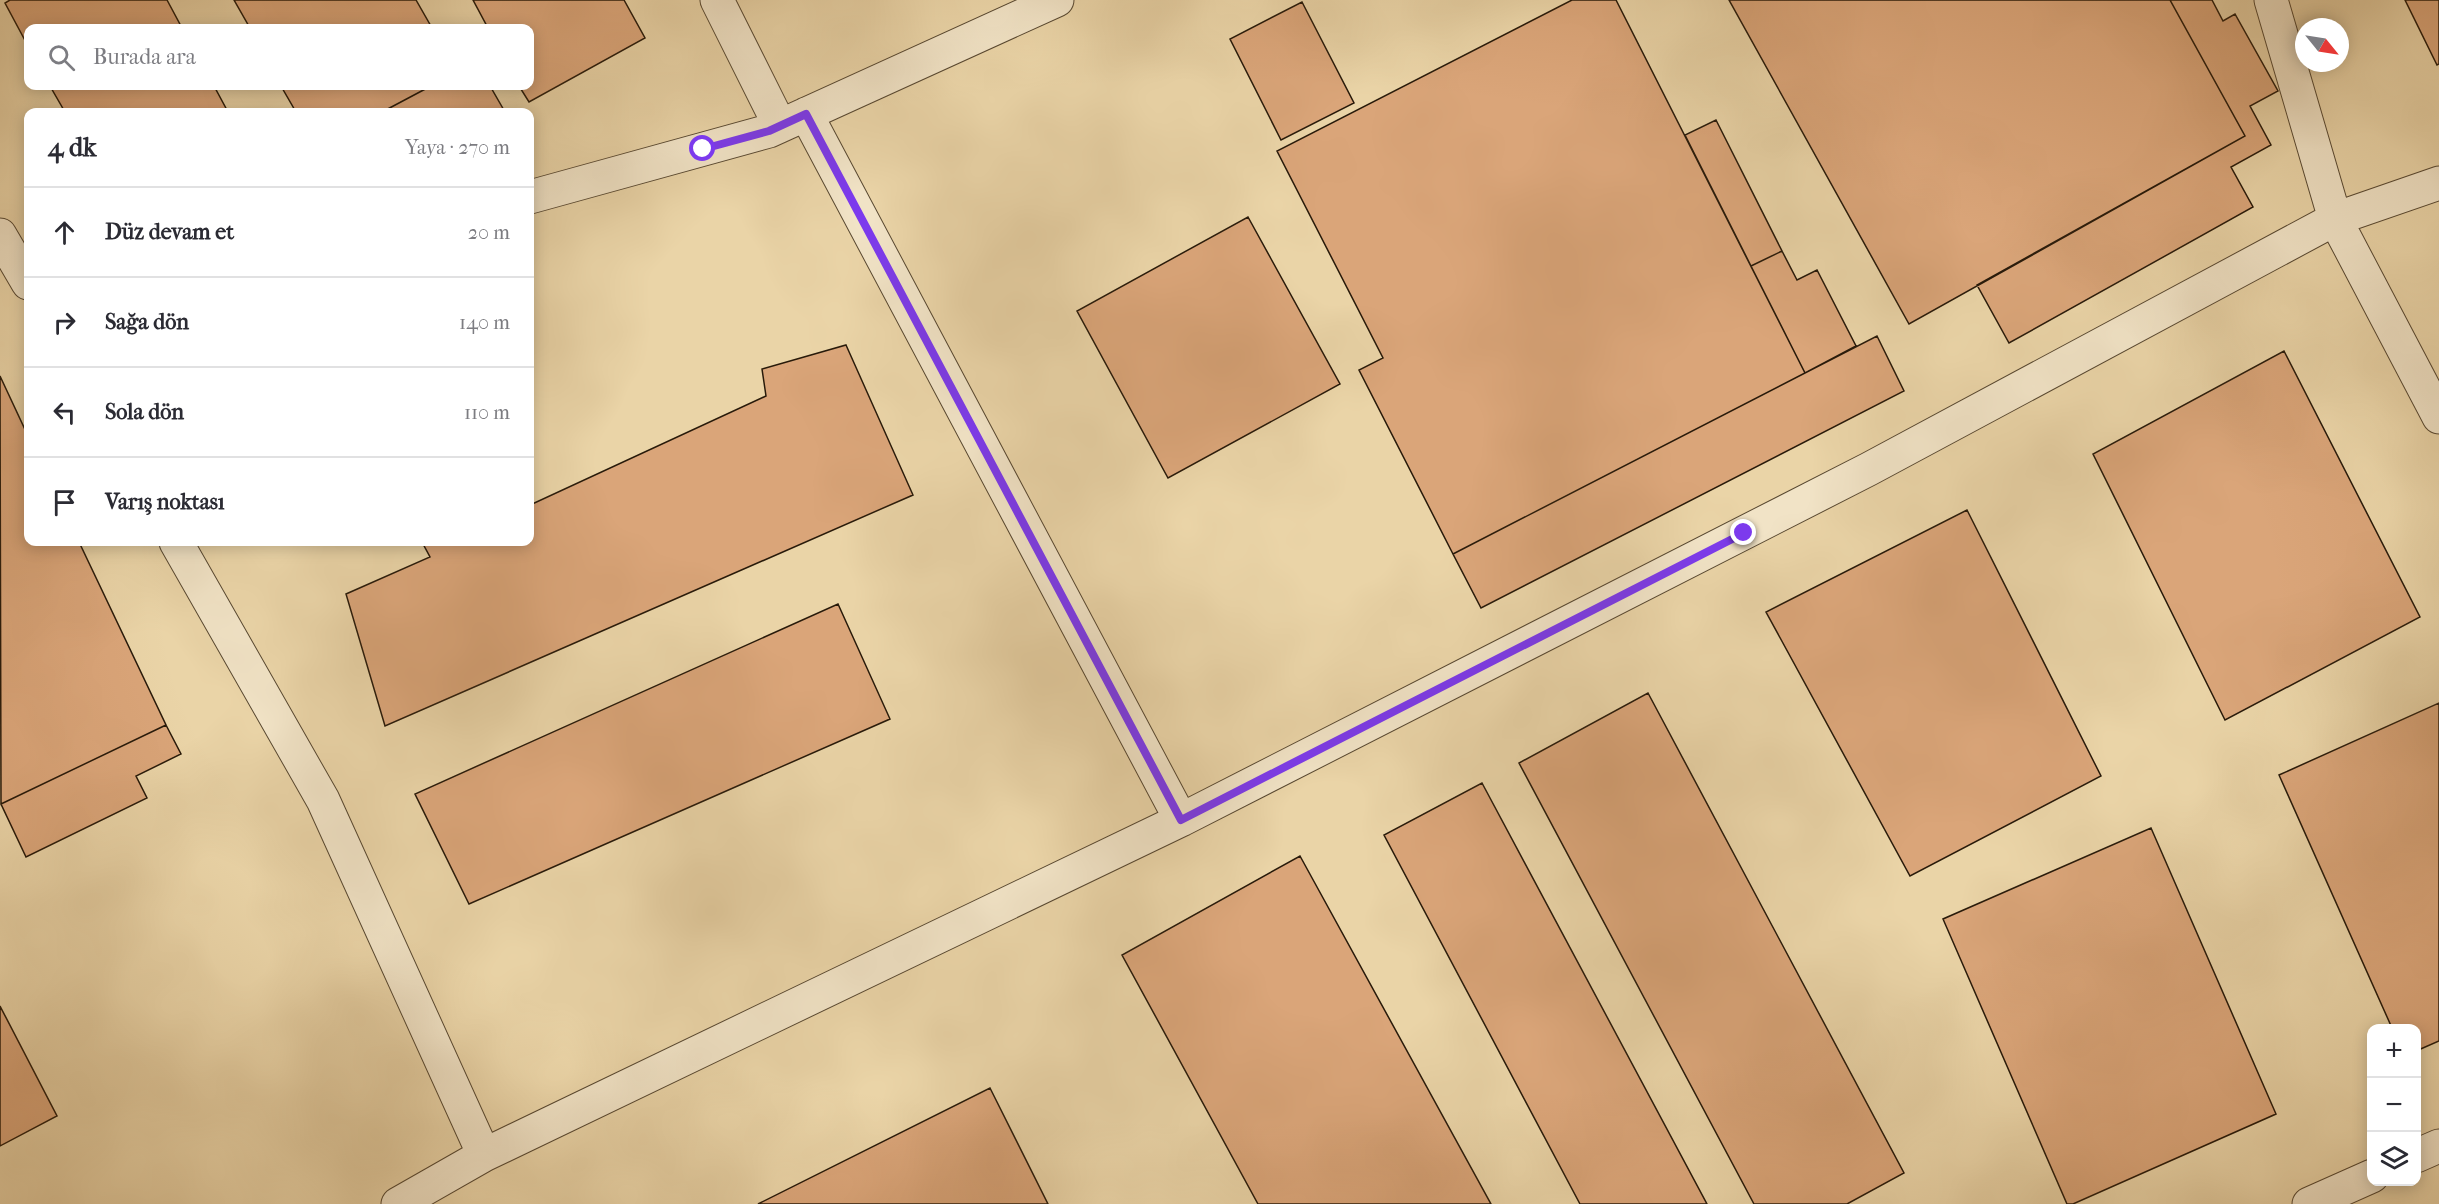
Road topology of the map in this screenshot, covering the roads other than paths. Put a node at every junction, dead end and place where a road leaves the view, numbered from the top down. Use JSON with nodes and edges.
{"nodes":[{"id":1,"x":717,"y":0,"type":"edge"},
{"id":2,"x":1057,"y":0,"type":"edge"},
{"id":3,"x":2271,"y":0,"type":"edge"},
{"id":4,"x":793,"y":120,"type":"junction"},
{"id":5,"x":2439,"y":183,"type":"edge"},
{"id":6,"x":534,"y":196,"type":"edge"},
{"id":7,"x":2335,"y":219,"type":"junction"},
{"id":8,"x":0,"y":235,"type":"edge"},
{"id":9,"x":24,"y":276,"type":"edge"},
{"id":10,"x":2439,"y":417,"type":"edge"},
{"id":11,"x":178,"y":546,"type":"edge"},
{"id":12,"x":1181,"y":820,"type":"junction"},
{"id":13,"x":2439,"y":1146,"type":"edge"},
{"id":14,"x":2421,"y":1154,"type":"edge"},
{"id":15,"x":484,"y":1155,"type":"junction"},
{"id":16,"x":2367,"y":1178,"type":"edge"},
{"id":17,"x":398,"y":1204,"type":"edge"},
{"id":18,"x":2309,"y":1204,"type":"edge"}],
"edges":[{"from":1,"to":4,"type":"street"},
{"from":2,"to":4,"type":"street"},
{"from":3,"to":7,"type":"street"},
{"from":4,"to":6,"type":"street"},
{"from":4,"to":12,"type":"street"},
{"from":5,"to":7,"type":"street"},
{"from":7,"to":10,"type":"street"},
{"from":7,"to":12,"type":"street"},
{"from":8,"to":9,"type":"street"},
{"from":11,"to":15,"type":"street"},
{"from":12,"to":15,"type":"street"},
{"from":13,"to":14,"type":"street"},
{"from":15,"to":17,"type":"street"},
{"from":16,"to":18,"type":"street"}]}
